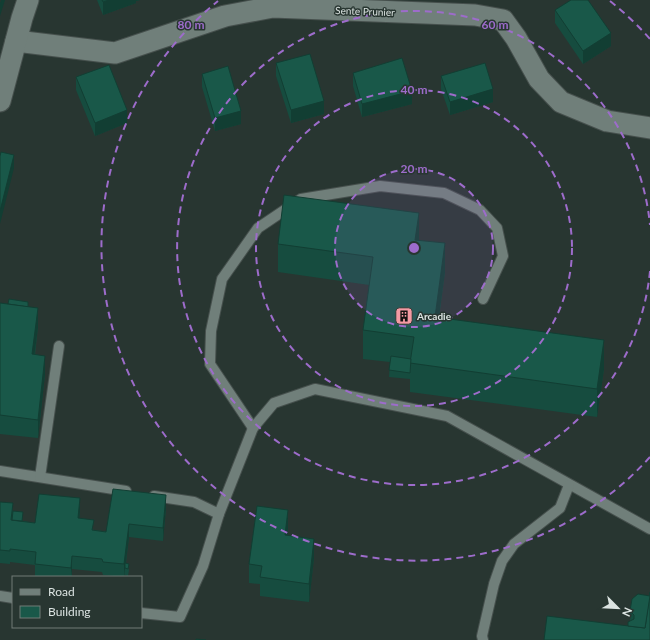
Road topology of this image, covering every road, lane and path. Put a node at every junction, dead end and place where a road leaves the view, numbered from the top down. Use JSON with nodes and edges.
{"nodes":[{"id":1,"x":28,"y":0,"type":"edge"},
{"id":2,"x":16,"y":42,"type":"junction"},
{"id":3,"x":0,"y":101,"type":"edge"},
{"id":4,"x":650,"y":128,"type":"edge"},
{"id":5,"x":483,"y":299,"type":"dead end"},
{"id":6,"x":58,"y":346,"type":"dead end"},
{"id":7,"x":253,"y":428,"type":"junction"},
{"id":8,"x":0,"y":471,"type":"edge"},
{"id":9,"x":40,"y":477,"type":"junction"},
{"id":10,"x":569,"y":485,"type":"junction"},
{"id":11,"x":218,"y":514,"type":"junction"},
{"id":12,"x":650,"y":529,"type":"edge"},
{"id":13,"x":0,"y":596,"type":"edge"},
{"id":14,"x":12,"y":598,"type":"edge"},
{"id":15,"x":142,"y":613,"type":"edge"},
{"id":16,"x":483,"y":640,"type":"edge"}],
"edges":[{"from":1,"to":2,"type":"street"},
{"from":2,"to":3,"type":"street"},
{"from":2,"to":4,"type":"street","name":"Sente Prunier"},
{"from":5,"to":7,"type":"lane"},
{"from":6,"to":9,"type":"lane"},
{"from":7,"to":10,"type":"lane"},
{"from":7,"to":11,"type":"lane"},
{"from":8,"to":9,"type":"lane"},
{"from":9,"to":11,"type":"lane"},
{"from":10,"to":12,"type":"lane"},
{"from":10,"to":16,"type":"lane"},
{"from":11,"to":15,"type":"lane"},
{"from":13,"to":14,"type":"lane"}]}
